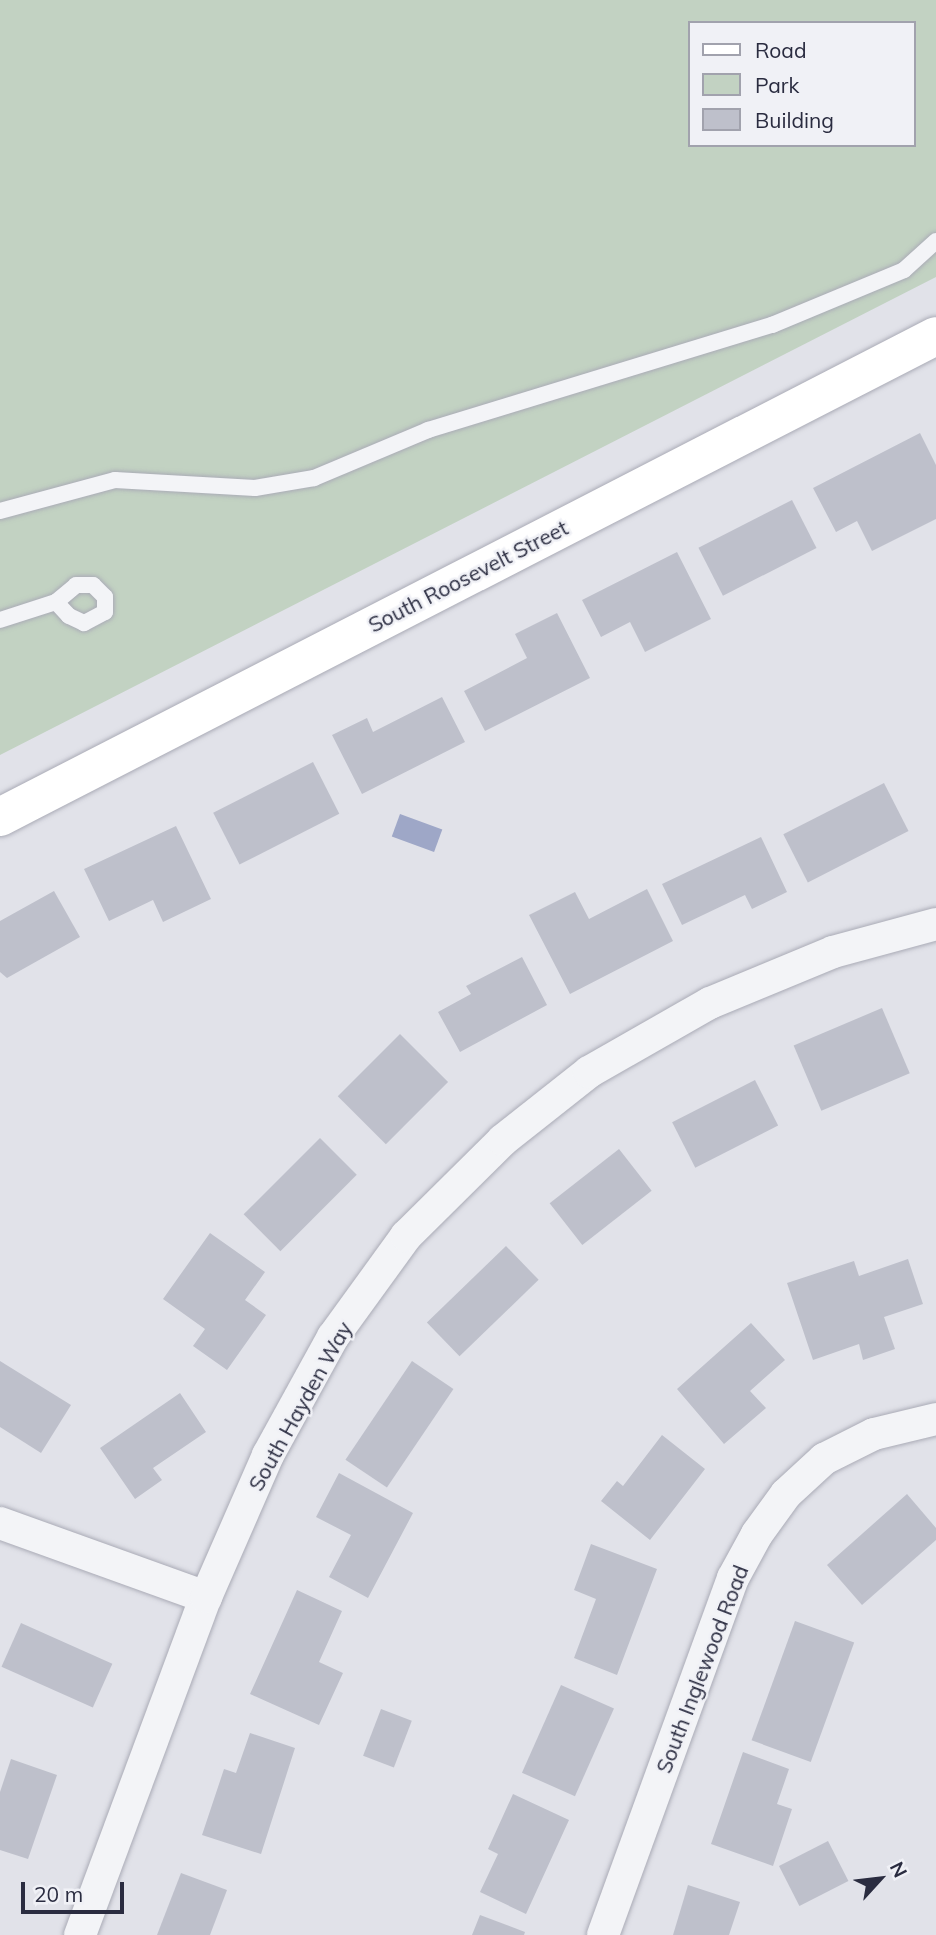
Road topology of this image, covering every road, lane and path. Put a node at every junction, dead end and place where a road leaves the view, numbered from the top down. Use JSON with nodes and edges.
{"nodes":[{"id":1,"x":936,"y":241,"type":"edge"},
{"id":2,"x":936,"y":336,"type":"edge"},
{"id":3,"x":0,"y":511,"type":"edge"},
{"id":4,"x":56,"y":602,"type":"dead end"},
{"id":5,"x":0,"y":620,"type":"edge"},
{"id":6,"x":0,"y":817,"type":"edge"},
{"id":7,"x":936,"y":924,"type":"edge"},
{"id":8,"x":936,"y":1419,"type":"edge"},
{"id":9,"x":0,"y":1523,"type":"edge"},
{"id":10,"x":206,"y":1597,"type":"junction"},
{"id":11,"x":80,"y":1935,"type":"edge"},
{"id":12,"x":603,"y":1935,"type":"edge"}],
"edges":[{"from":1,"to":3,"type":"lane"},
{"from":2,"to":6,"type":"street","name":"South Roosevelt Street"},
{"from":4,"to":5,"type":"lane"},
{"from":7,"to":10,"type":"street","name":"South Hayden Way"},
{"from":8,"to":12,"type":"street","name":"South Inglewood Road"},
{"from":9,"to":10,"type":"street"},
{"from":10,"to":11,"type":"street","name":"South Hayden Way"}]}
